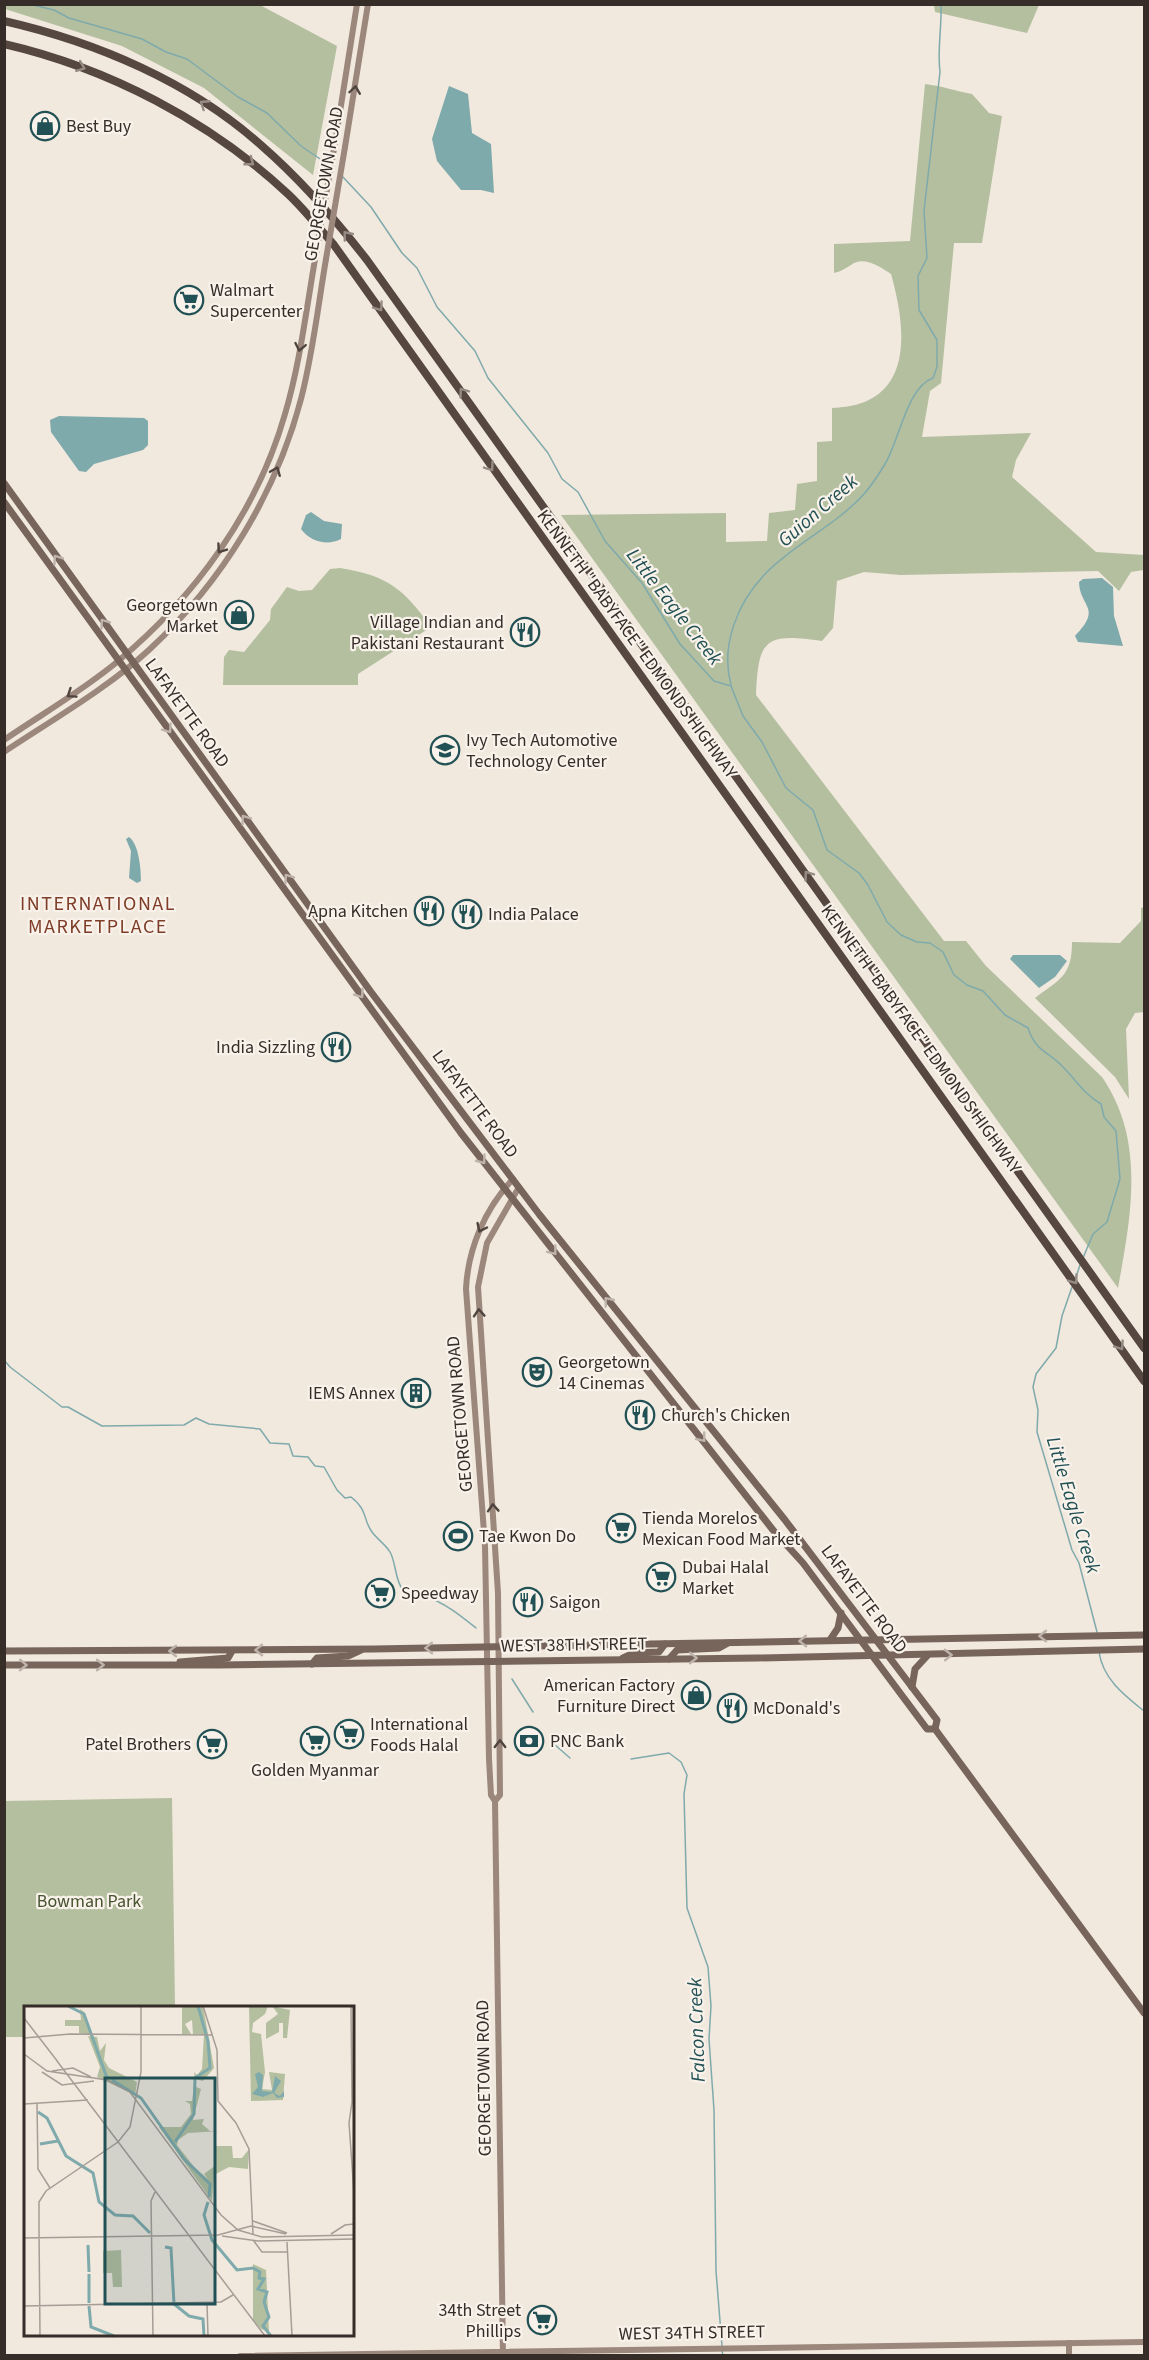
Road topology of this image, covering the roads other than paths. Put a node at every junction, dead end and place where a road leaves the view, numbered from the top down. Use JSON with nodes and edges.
{"nodes":[{"id":1,"x":357,"y":4,"type":"edge"},
{"id":2,"x":368,"y":4,"type":"edge"},
{"id":3,"x":4,"y":21,"type":"edge"},
{"id":4,"x":4,"y":45,"type":"edge"},
{"id":5,"x":4,"y":483,"type":"edge"},
{"id":6,"x":4,"y":502,"type":"edge"},
{"id":7,"x":126,"y":654,"type":"junction"},
{"id":8,"x":119,"y":660,"type":"junction"},
{"id":9,"x":133,"y":663,"type":"junction"},
{"id":10,"x":125,"y":669,"type":"junction"},
{"id":11,"x":14,"y":733,"type":"junction"},
{"id":12,"x":4,"y":740,"type":"edge"},
{"id":13,"x":20,"y":742,"type":"junction"},
{"id":14,"x":4,"y":752,"type":"edge"},
{"id":15,"x":513,"y":1179,"type":"junction"},
{"id":16,"x":519,"y":1187,"type":"junction"},
{"id":17,"x":504,"y":1189,"type":"junction"},
{"id":18,"x":512,"y":1199,"type":"junction"},
{"id":19,"x":1144,"y":1348,"type":"edge"},
{"id":20,"x":1144,"y":1381,"type":"edge"},
{"id":21,"x":842,"y":1613,"type":"junction"},
{"id":22,"x":1144,"y":1635,"type":"edge"},
{"id":23,"x":877,"y":1639,"type":"junction"},
{"id":24,"x":829,"y":1640,"type":"junction"},
{"id":25,"x":861,"y":1640,"type":"junction"},
{"id":26,"x":730,"y":1642,"type":"junction"},
{"id":27,"x":665,"y":1644,"type":"junction"},
{"id":28,"x":488,"y":1647,"type":"junction"},
{"id":29,"x":498,"y":1647,"type":"junction"},
{"id":30,"x":363,"y":1649,"type":"junction"},
{"id":31,"x":1144,"y":1649,"type":"edge"},
{"id":32,"x":4,"y":1651,"type":"edge"},
{"id":33,"x":232,"y":1651,"type":"junction"},
{"id":34,"x":927,"y":1655,"type":"junction"},
{"id":35,"x":873,"y":1656,"type":"junction"},
{"id":36,"x":889,"y":1656,"type":"junction"},
{"id":37,"x":621,"y":1659,"type":"junction"},
{"id":38,"x":669,"y":1659,"type":"junction"},
{"id":39,"x":488,"y":1661,"type":"junction"},
{"id":40,"x":498,"y":1661,"type":"junction"},
{"id":41,"x":312,"y":1664,"type":"junction"},
{"id":42,"x":4,"y":1665,"type":"edge"},
{"id":43,"x":163,"y":1665,"type":"junction"},
{"id":44,"x":912,"y":1687,"type":"junction"},
{"id":45,"x":935,"y":1729,"type":"junction"},
{"id":46,"x":495,"y":1801,"type":"junction"},
{"id":47,"x":1144,"y":2013,"type":"edge"},
{"id":48,"x":1144,"y":2342,"type":"edge"},
{"id":49,"x":1069,"y":2343,"type":"junction"},
{"id":50,"x":503,"y":2353,"type":"edge"},
{"id":51,"x":240,"y":2355,"type":"edge"},
{"id":52,"x":1069,"y":2355,"type":"edge"}],
"edges":[{"from":1,"to":7,"type":"main road","name":"GEORGETOWN ROAD","one_way":true,"bridge":true},
{"from":9,"to":2,"type":"main road","name":"GEORGETOWN ROAD","one_way":true,"bridge":true},
{"from":19,"to":3,"type":"highway","name":"KENNETH \"BABYFACE\" EDMONDS HIGHWAY","one_way":true},
{"from":4,"to":20,"type":"highway","name":"KENNETH \"BABYFACE\" EDMONDS HIGHWAY","one_way":true},
{"from":7,"to":5,"type":"main road","name":"LAFAYETTE ROAD","one_way":true},
{"from":6,"to":8,"type":"main road","name":"LAFAYETTE ROAD"},
{"from":7,"to":8,"type":"main road","name":"GEORGETOWN ROAD"},
{"from":7,"to":9,"type":"main road","name":"LAFAYETTE ROAD"},
{"from":8,"to":10,"type":"main road","name":"LAFAYETTE ROAD"},
{"from":8,"to":11,"type":"main road","name":"GEORGETOWN ROAD","one_way":true},
{"from":9,"to":10,"type":"main road","name":"GEORGETOWN ROAD"},
{"from":15,"to":9,"type":"main road","name":"LAFAYETTE ROAD","one_way":true},
{"from":10,"to":13,"type":"main road","name":"GEORGETOWN ROAD"},
{"from":10,"to":17,"type":"main road","name":"LAFAYETTE ROAD","one_way":true},
{"from":11,"to":12,"type":"main road","name":"GEORGETOWN ROAD"},
{"from":11,"to":13,"type":"main road"},
{"from":13,"to":14,"type":"main road","name":"GEORGETOWN ROAD"},
{"from":15,"to":16,"type":"main road","name":"LAFAYETTE ROAD"},
{"from":15,"to":17,"type":"main road","name":"GEORGETOWN ROAD"},
{"from":16,"to":18,"type":"main road","name":"GEORGETOWN ROAD"},
{"from":23,"to":16,"type":"main road","name":"LAFAYETTE ROAD","one_way":true},
{"from":17,"to":18,"type":"main road","name":"LAFAYETTE ROAD"},
{"from":17,"to":28,"type":"main road","name":"GEORGETOWN ROAD","one_way":true},
{"from":18,"to":21,"type":"main road","name":"LAFAYETTE ROAD","one_way":true},
{"from":29,"to":18,"type":"main road","name":"GEORGETOWN ROAD","one_way":true},
{"from":21,"to":24,"type":"main road"},
{"from":21,"to":25,"type":"main road","name":"LAFAYETTE ROAD"},
{"from":22,"to":23,"type":"main road","name":"WEST 38TH STREET","one_way":true},
{"from":23,"to":25,"type":"main road","name":"WEST 38TH STREET"},
{"from":23,"to":36,"type":"main road","name":"LAFAYETTE ROAD"},
{"from":24,"to":25,"type":"main road","name":"WEST 38TH STREET"},
{"from":24,"to":26,"type":"main road","name":"WEST 38TH STREET","one_way":true},
{"from":25,"to":35,"type":"main road","name":"LAFAYETTE ROAD"},
{"from":26,"to":27,"type":"main road","name":"WEST 38TH STREET"},
{"from":26,"to":38,"type":"main road"},
{"from":27,"to":29,"type":"main road","name":"WEST 38TH STREET"},
{"from":27,"to":37,"type":"main road"},
{"from":28,"to":29,"type":"main road","name":"WEST 38TH STREET"},
{"from":28,"to":30,"type":"main road","name":"WEST 38TH STREET","one_way":true},
{"from":28,"to":39,"type":"main road","name":"GEORGETOWN ROAD"},
{"from":29,"to":40,"type":"main road","name":"GEORGETOWN ROAD"},
{"from":30,"to":33,"type":"main road","name":"WEST 38TH STREET","one_way":true},
{"from":30,"to":41,"type":"main road"},
{"from":34,"to":31,"type":"main road","name":"WEST 38TH STREET","one_way":true},
{"from":33,"to":32,"type":"main road","name":"WEST 38TH STREET","one_way":true},
{"from":33,"to":43,"type":"main road"},
{"from":34,"to":36,"type":"main road","name":"WEST 38TH STREET"},
{"from":34,"to":44,"type":"main road"},
{"from":35,"to":36,"type":"main road","name":"WEST 38TH STREET"},
{"from":38,"to":35,"type":"main road","name":"WEST 38TH STREET","one_way":true},
{"from":35,"to":45,"type":"main road","name":"LAFAYETTE ROAD"},
{"from":36,"to":44,"type":"main road","name":"LAFAYETTE ROAD"},
{"from":37,"to":38,"type":"main road","name":"WEST 38TH STREET"},
{"from":37,"to":40,"type":"main road","name":"WEST 38TH STREET"},
{"from":39,"to":40,"type":"main road","name":"WEST 38TH STREET"},
{"from":39,"to":41,"type":"main road","name":"WEST 38TH STREET"},
{"from":39,"to":46,"type":"main road","name":"GEORGETOWN ROAD"},
{"from":46,"to":40,"type":"main road","name":"GEORGETOWN ROAD","one_way":true},
{"from":41,"to":43,"type":"main road","name":"WEST 38TH STREET"},
{"from":42,"to":43,"type":"main road","name":"WEST 38TH STREET","one_way":true},
{"from":44,"to":45,"type":"main road","name":"LAFAYETTE ROAD"},
{"from":45,"to":47,"type":"main road","name":"LAFAYETTE ROAD"},
{"from":46,"to":50,"type":"main road","name":"GEORGETOWN ROAD"},
{"from":48,"to":49,"type":"main road","name":"WEST 34TH STREET"},
{"from":49,"to":50,"type":"main road","name":"WEST 34TH STREET"},
{"from":49,"to":52,"type":"main road"},
{"from":50,"to":51,"type":"main road","name":"WEST 34TH STREET"}]}
